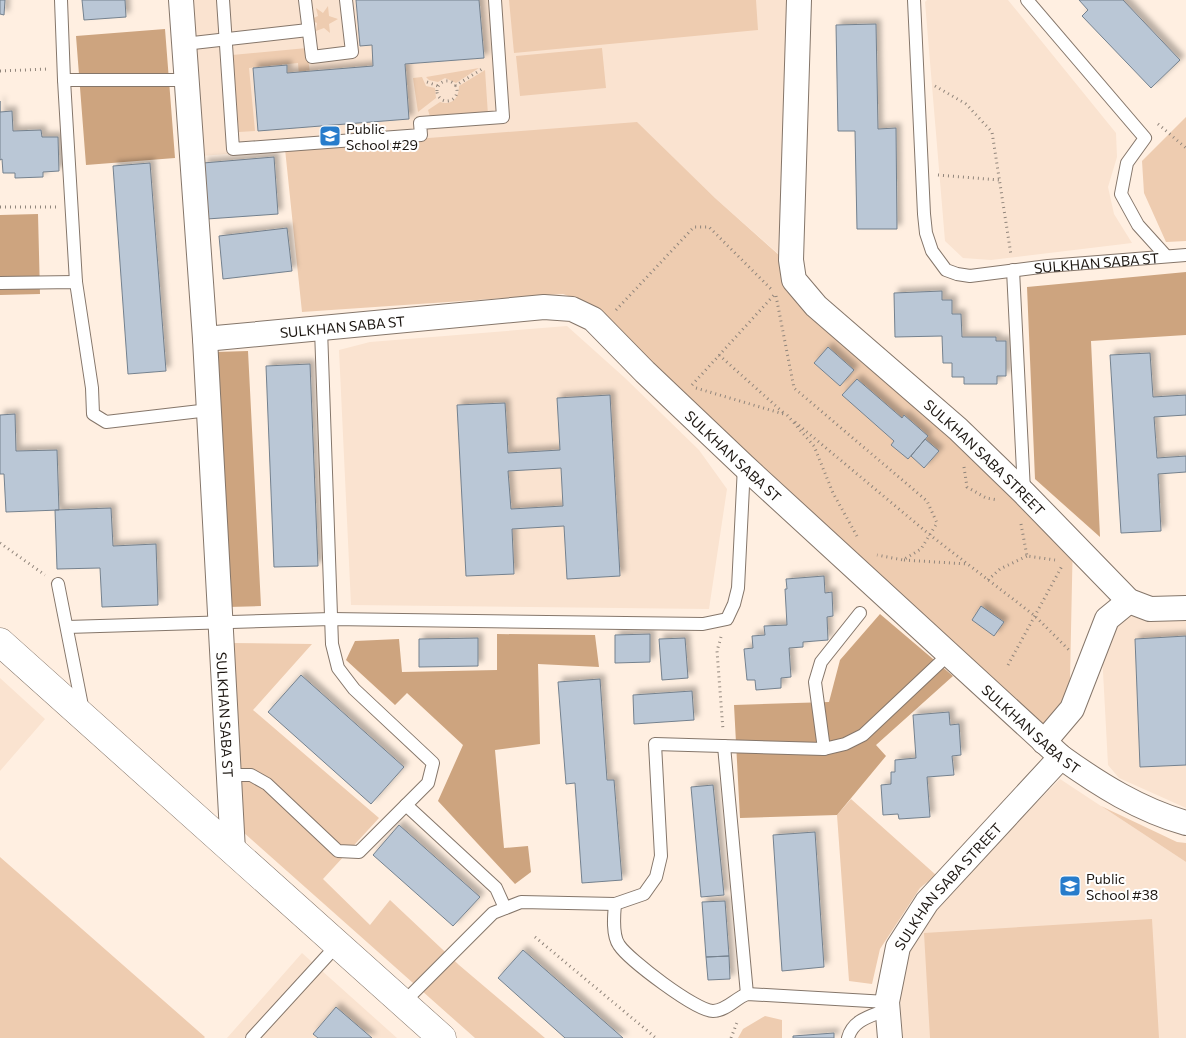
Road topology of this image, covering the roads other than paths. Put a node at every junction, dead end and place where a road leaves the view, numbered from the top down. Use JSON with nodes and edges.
{"nodes":[{"id":1,"x":61,"y":0,"type":"edge"},
{"id":2,"x":181,"y":0,"type":"edge"},
{"id":3,"x":223,"y":0,"type":"edge"},
{"id":4,"x":305,"y":0,"type":"edge"},
{"id":5,"x":346,"y":0,"type":"edge"},
{"id":6,"x":495,"y":0,"type":"edge"},
{"id":7,"x":799,"y":0,"type":"edge"},
{"id":8,"x":914,"y":0,"type":"edge"},
{"id":9,"x":1028,"y":0,"type":"edge"},
{"id":10,"x":308,"y":30,"type":"junction"},
{"id":11,"x":226,"y":40,"type":"junction"},
{"id":12,"x":184,"y":44,"type":"junction"},
{"id":13,"x":64,"y":74,"type":"junction"},
{"id":14,"x":186,"y":80,"type":"junction"},
{"id":15,"x":1186,"y":255,"type":"edge"},
{"id":16,"x":1166,"y":256,"type":"junction"},
{"id":17,"x":1013,"y":270,"type":"junction"},
{"id":18,"x":76,"y":282,"type":"junction"},
{"id":19,"x":0,"y":283,"type":"edge"},
{"id":20,"x":321,"y":329,"type":"junction"},
{"id":21,"x":205,"y":339,"type":"junction"},
{"id":22,"x":209,"y":410,"type":"junction"},
{"id":23,"x":744,"y":466,"type":"junction"},
{"id":24,"x":1024,"y":493,"type":"junction"},
{"id":25,"x":58,"y":584,"type":"road end"},
{"id":26,"x":1129,"y":601,"type":"junction"},
{"id":27,"x":1186,"y":608,"type":"edge"},
{"id":28,"x":860,"y":613,"type":"dead end"},
{"id":29,"x":331,"y":619,"type":"junction"},
{"id":30,"x":219,"y":623,"type":"junction"},
{"id":31,"x":67,"y":627,"type":"junction"},
{"id":32,"x":0,"y":642,"type":"edge"},
{"id":33,"x":949,"y":654,"type":"junction"},
{"id":34,"x":85,"y":718,"type":"junction"},
{"id":35,"x":1044,"y":742,"type":"junction"},
{"id":36,"x":724,"y":746,"type":"junction"},
{"id":37,"x":824,"y":749,"type":"junction"},
{"id":38,"x":1061,"y":757,"type":"junction"},
{"id":39,"x":228,"y":775,"type":"junction"},
{"id":40,"x":406,"y":805,"type":"junction"},
{"id":41,"x":1186,"y":823,"type":"edge"},
{"id":42,"x":233,"y":851,"type":"junction"},
{"id":43,"x":615,"y":904,"type":"junction"},
{"id":44,"x":505,"y":908,"type":"junction"},
{"id":45,"x":338,"y":944,"type":"junction"},
{"id":46,"x":747,"y":994,"type":"junction"},
{"id":47,"x":403,"y":1003,"type":"junction"},
{"id":48,"x":888,"y":1006,"type":"junction"},
{"id":49,"x":252,"y":1038,"type":"edge"},
{"id":50,"x":442,"y":1038,"type":"edge"},
{"id":51,"x":848,"y":1038,"type":"edge"},
{"id":52,"x":890,"y":1038,"type":"edge"}],
"edges":[{"from":1,"to":13,"type":"lane"},
{"from":2,"to":12,"type":"street","name":"SULKHAN SABA ST"},
{"from":3,"to":11,"type":"lane"},
{"from":4,"to":10,"type":"lane"},
{"from":5,"to":10,"type":"lane"},
{"from":6,"to":11,"type":"lane"},
{"from":7,"to":24,"type":"street","name":"SULKHAN SABA STREET"},
{"from":8,"to":17,"type":"lane","name":"SULKHAN SABA ST"},
{"from":9,"to":16,"type":"lane"},
{"from":10,"to":11,"type":"lane"},
{"from":11,"to":12,"type":"lane"},
{"from":12,"to":14,"type":"street","name":"SULKHAN SABA ST"},
{"from":13,"to":14,"type":"lane"},
{"from":13,"to":18,"type":"lane"},
{"from":14,"to":21,"type":"street","name":"SULKHAN SABA ST"},
{"from":15,"to":16,"type":"lane","name":"SULKHAN SABA ST"},
{"from":16,"to":17,"type":"lane","name":"SULKHAN SABA ST"},
{"from":17,"to":24,"type":"lane"},
{"from":18,"to":19,"type":"lane"},
{"from":18,"to":22,"type":"lane"},
{"from":20,"to":21,"type":"street","name":"SULKHAN SABA ST"},
{"from":20,"to":23,"type":"street","name":"SULKHAN SABA ST"},
{"from":20,"to":29,"type":"lane"},
{"from":21,"to":22,"type":"street","name":"SULKHAN SABA ST"},
{"from":22,"to":30,"type":"street","name":"SULKHAN SABA ST"},
{"from":23,"to":29,"type":"lane"},
{"from":23,"to":33,"type":"street","name":"SULKHAN SABA ST"},
{"from":24,"to":26,"type":"street","name":"SULKHAN SABA STREET"},
{"from":25,"to":31,"type":"lane"},
{"from":26,"to":27,"type":"street","name":"SULKHAN SABA STREET"},
{"from":26,"to":35,"type":"street"},
{"from":28,"to":37,"type":"lane"},
{"from":29,"to":30,"type":"lane"},
{"from":29,"to":40,"type":"lane"},
{"from":30,"to":31,"type":"lane"},
{"from":30,"to":39,"type":"street","name":"SULKHAN SABA ST"},
{"from":31,"to":34,"type":"lane"},
{"from":32,"to":34,"type":"street"},
{"from":33,"to":35,"type":"street","name":"SULKHAN SABA ST"},
{"from":33,"to":37,"type":"lane"},
{"from":34,"to":42,"type":"street"},
{"from":35,"to":38,"type":"street","name":"SULKHAN SABA ST"},
{"from":36,"to":37,"type":"lane"},
{"from":36,"to":43,"type":"lane"},
{"from":36,"to":46,"type":"lane"},
{"from":38,"to":41,"type":"street","name":"SULKHAN SABA ST"},
{"from":38,"to":48,"type":"street","name":"SULKHAN SABA STREET"},
{"from":39,"to":40,"type":"lane"},
{"from":39,"to":42,"type":"street","name":"SULKHAN SABA ST"},
{"from":40,"to":44,"type":"lane"},
{"from":42,"to":45,"type":"street"},
{"from":43,"to":44,"type":"lane"},
{"from":43,"to":46,"type":"lane"},
{"from":44,"to":47,"type":"lane"},
{"from":45,"to":47,"type":"street"},
{"from":45,"to":49,"type":"lane"},
{"from":46,"to":48,"type":"lane"},
{"from":47,"to":50,"type":"street"},
{"from":48,"to":51,"type":"lane"},
{"from":48,"to":52,"type":"street","name":"SULKHAN SABA STREET"}]}
